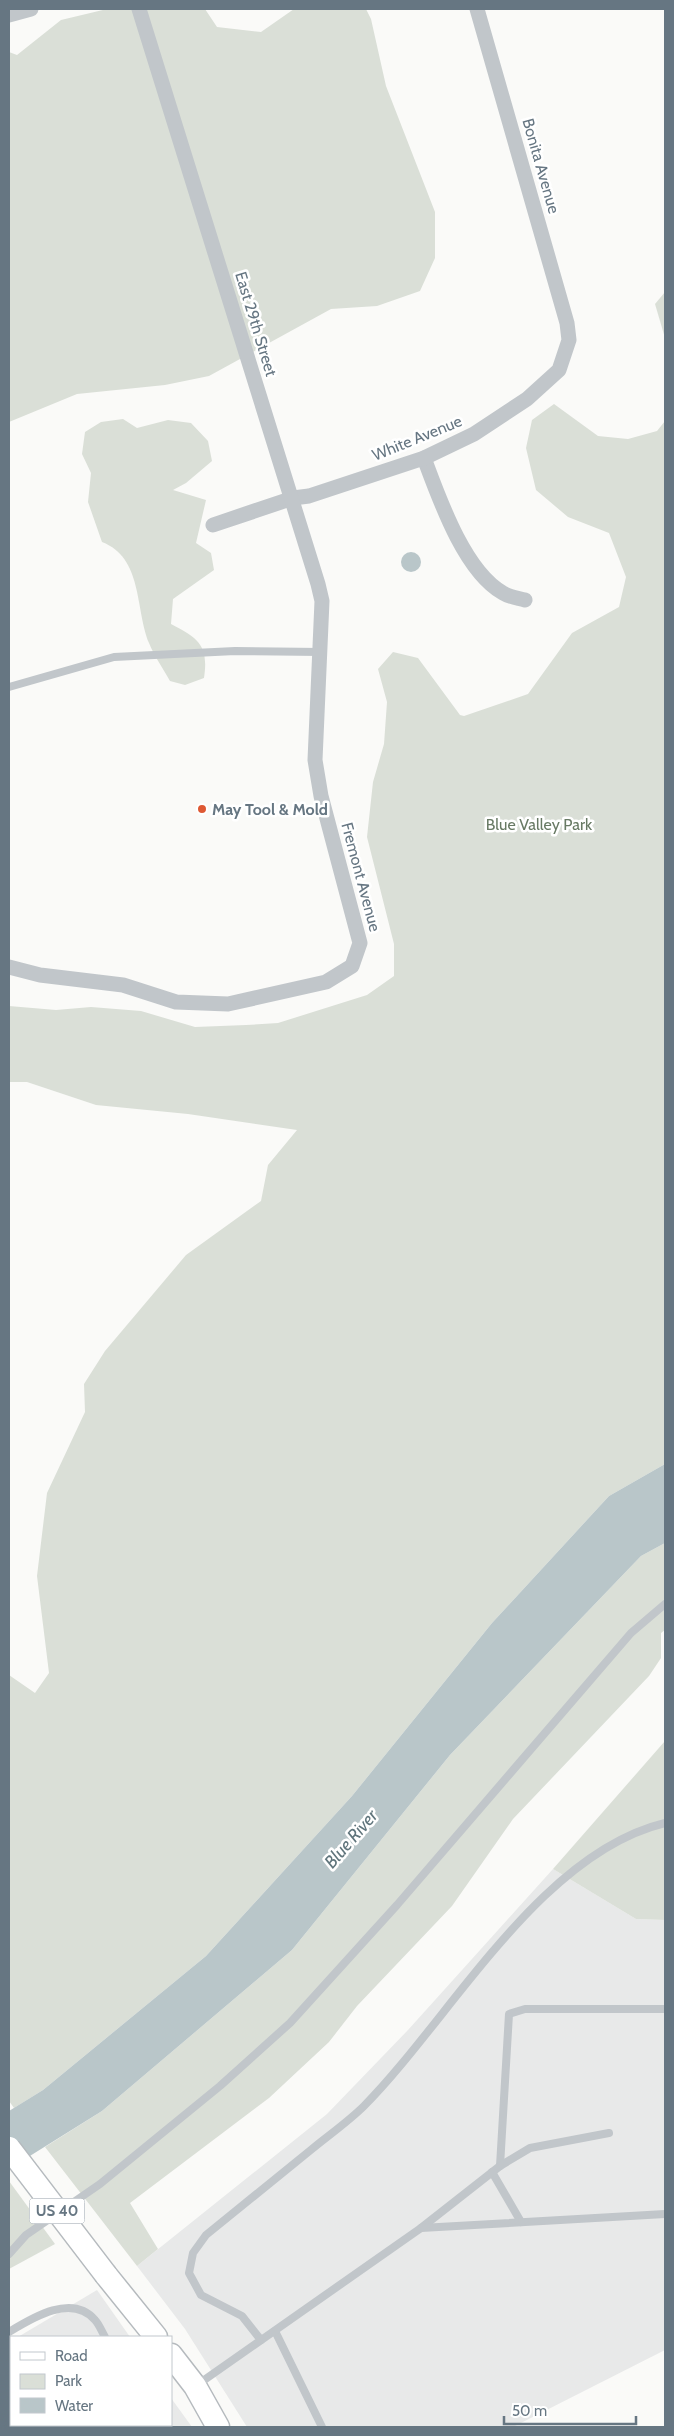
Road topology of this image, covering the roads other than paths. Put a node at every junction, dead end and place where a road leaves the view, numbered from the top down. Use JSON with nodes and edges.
{"nodes":[{"id":1,"x":31,"y":9,"type":"edge"},
{"id":2,"x":139,"y":9,"type":"edge"},
{"id":3,"x":477,"y":9,"type":"edge"},
{"id":4,"x":9,"y":15,"type":"edge"},
{"id":5,"x":569,"y":334,"type":"joint"},
{"id":6,"x":424,"y":458,"type":"junction"},
{"id":7,"x":293,"y":498,"type":"junction"},
{"id":8,"x":213,"y":526,"type":"dead end"},
{"id":9,"x":525,"y":600,"type":"dead end"},
{"id":10,"x":320,"y":652,"type":"junction"},
{"id":11,"x":9,"y":687,"type":"edge"},
{"id":12,"x":9,"y":967,"type":"edge"},
{"id":13,"x":665,"y":1604,"type":"edge"},
{"id":14,"x":665,"y":1823,"type":"edge"},
{"id":15,"x":665,"y":2009,"type":"edge"},
{"id":16,"x":609,"y":2133,"type":"dead end"},
{"id":17,"x":9,"y":2148,"type":"edge"},
{"id":18,"x":500,"y":2166,"type":"junction"},
{"id":19,"x":492,"y":2172,"type":"junction"},
{"id":20,"x":665,"y":2214,"type":"edge"},
{"id":21,"x":521,"y":2222,"type":"junction"},
{"id":22,"x":421,"y":2228,"type":"junction"},
{"id":23,"x":9,"y":2254,"type":"edge"},
{"id":24,"x":274,"y":2330,"type":"junction"},
{"id":25,"x":9,"y":2332,"type":"edge"},
{"id":26,"x":104,"y":2336,"type":"edge"},
{"id":27,"x":155,"y":2336,"type":"edge"},
{"id":28,"x":261,"y":2340,"type":"junction"},
{"id":29,"x":172,"y":2358,"type":"edge"},
{"id":30,"x":195,"y":2386,"type":"junction"},
{"id":31,"x":218,"y":2427,"type":"edge"},
{"id":32,"x":322,"y":2427,"type":"edge"}],
"edges":[{"from":1,"to":4,"type":"street"},
{"from":2,"to":7,"type":"street","name":"East 29th Street"},
{"from":3,"to":5,"type":"street","name":"Bonita Avenue"},
{"from":5,"to":6,"type":"street","name":"White Avenue"},
{"from":6,"to":7,"type":"street","name":"White Avenue"},
{"from":6,"to":9,"type":"street"},
{"from":7,"to":8,"type":"street","name":"White Avenue"},
{"from":7,"to":10,"type":"street","name":"East 29th Street"},
{"from":10,"to":11,"type":"lane"},
{"from":10,"to":12,"type":"street","name":"Fremont Avenue"},
{"from":13,"to":23,"type":"lane"},
{"from":14,"to":28,"type":"lane"},
{"from":15,"to":18,"type":"lane"},
{"from":16,"to":18,"type":"lane"},
{"from":17,"to":27,"type":"main road","number":"US 40","bridge":true},
{"from":18,"to":19,"type":"lane"},
{"from":19,"to":21,"type":"lane"},
{"from":19,"to":22,"type":"lane"},
{"from":20,"to":21,"type":"lane"},
{"from":21,"to":22,"type":"lane"},
{"from":22,"to":24,"type":"lane"},
{"from":24,"to":28,"type":"lane"},
{"from":24,"to":32,"type":"lane"},
{"from":25,"to":26,"type":"lane"},
{"from":28,"to":30,"type":"lane"},
{"from":29,"to":30,"type":"main road"},
{"from":30,"to":31,"type":"main road"}]}
